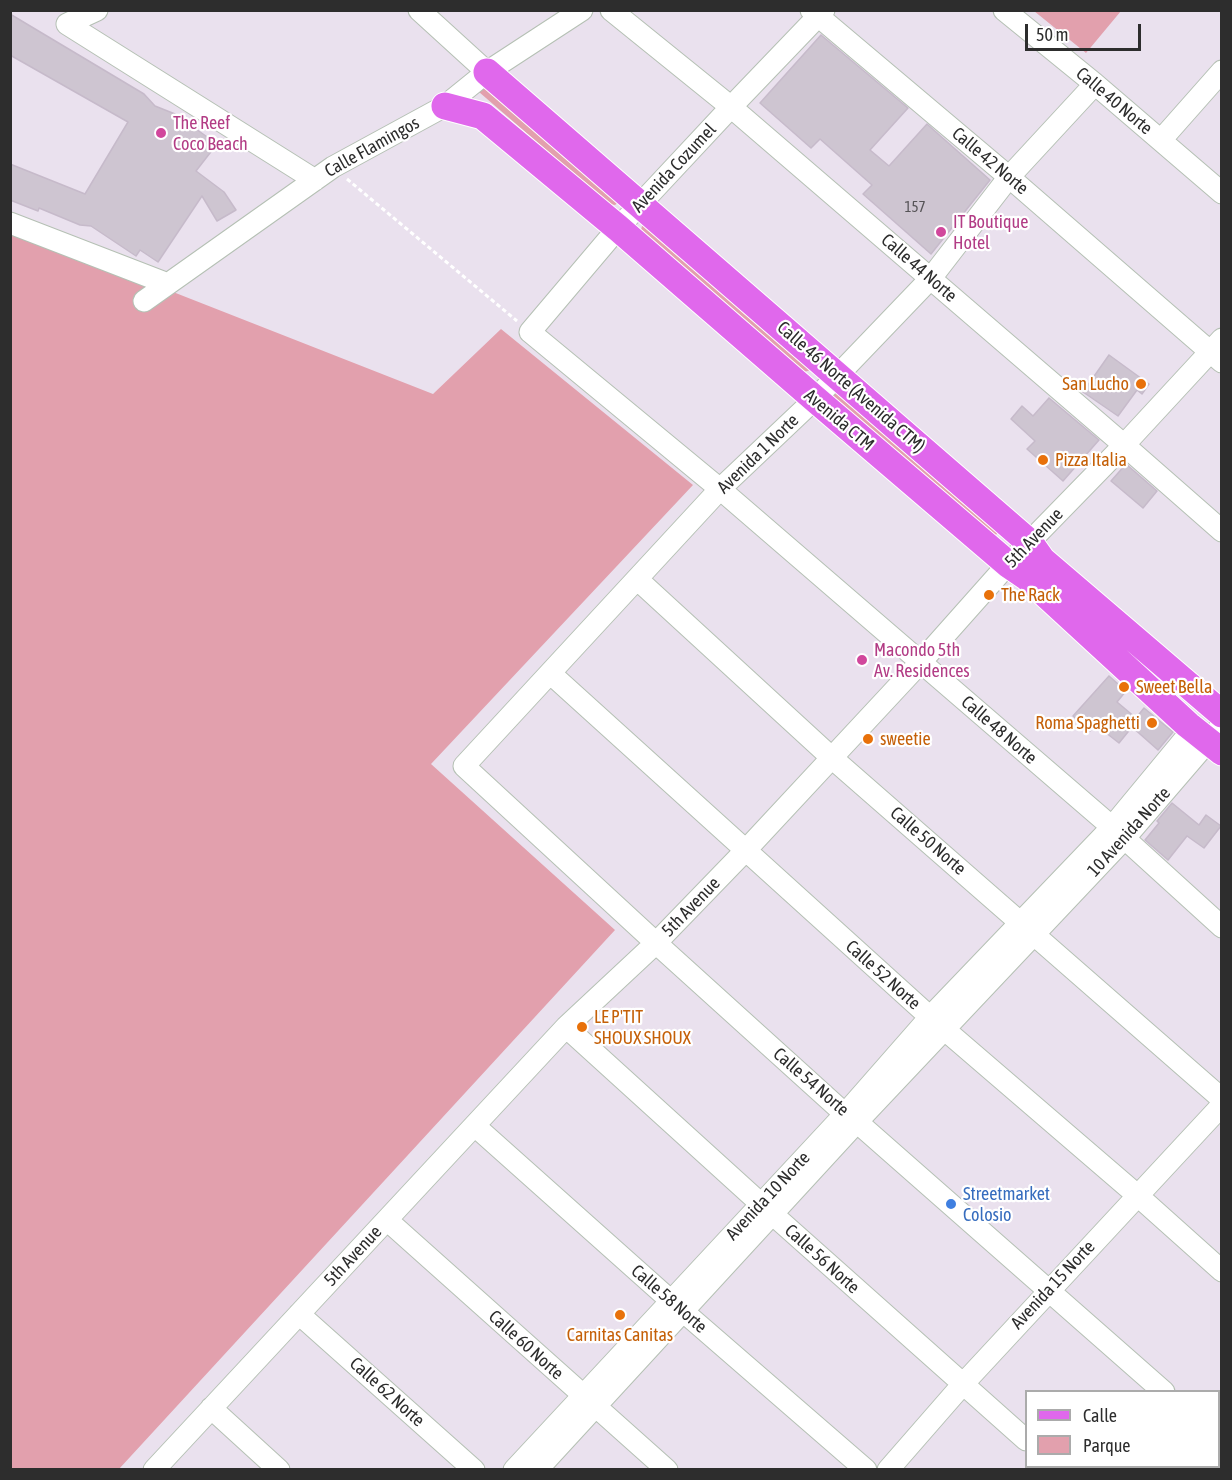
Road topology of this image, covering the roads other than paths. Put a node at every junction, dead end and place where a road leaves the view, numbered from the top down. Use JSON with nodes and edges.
{"nodes":[{"id":1,"x":97,"y":10,"type":"edge"},
{"id":2,"x":419,"y":10,"type":"edge"},
{"id":3,"x":582,"y":10,"type":"edge"},
{"id":4,"x":611,"y":10,"type":"edge"},
{"id":5,"x":1004,"y":10,"type":"edge"},
{"id":6,"x":818,"y":13,"type":"edge"},
{"id":7,"x":1221,"y":70,"type":"edge"},
{"id":8,"x":487,"y":72,"type":"junction"},
{"id":9,"x":1095,"y":84,"type":"junction"},
{"id":10,"x":446,"y":106,"type":"junction"},
{"id":11,"x":730,"y":107,"type":"junction"},
{"id":12,"x":1161,"y":140,"type":"junction"},
{"id":13,"x":1009,"y":177,"type":"junction"},
{"id":14,"x":315,"y":180,"type":"junction"},
{"id":15,"x":1221,"y":193,"type":"edge"},
{"id":16,"x":641,"y":205,"type":"junction"},
{"id":17,"x":10,"y":223,"type":"edge"},
{"id":18,"x":618,"y":228,"type":"junction"},
{"id":19,"x":931,"y":278,"type":"junction"},
{"id":20,"x":168,"y":284,"type":"junction"},
{"id":21,"x":144,"y":301,"type":"dead end"},
{"id":22,"x":530,"y":332,"type":"joint"},
{"id":23,"x":1218,"y":351,"type":"edge"},
{"id":24,"x":838,"y":376,"type":"junction"},
{"id":25,"x":815,"y":399,"type":"junction"},
{"id":26,"x":1124,"y":445,"type":"junction"},
{"id":27,"x":720,"y":489,"type":"junction"},
{"id":28,"x":1221,"y":531,"type":"edge"},
{"id":29,"x":1027,"y":561,"type":"junction"},
{"id":30,"x":637,"y":579,"type":"junction"},
{"id":31,"x":920,"y":663,"type":"junction"},
{"id":32,"x":550,"y":673,"type":"junction"},
{"id":33,"x":1213,"y":728,"type":"edge"},
{"id":34,"x":832,"y":758,"type":"junction"},
{"id":35,"x":464,"y":766,"type":"joint"},
{"id":36,"x":1118,"y":833,"type":"junction"},
{"id":37,"x":745,"y":851,"type":"junction"},
{"id":38,"x":1221,"y":927,"type":"edge"},
{"id":39,"x":1028,"y":929,"type":"junction"},
{"id":40,"x":656,"y":943,"type":"junction"},
{"id":41,"x":938,"y":1023,"type":"junction"},
{"id":42,"x":566,"y":1027,"type":"junction"},
{"id":43,"x":1221,"y":1099,"type":"edge"},
{"id":44,"x":1221,"y":1105,"type":"edge"},
{"id":45,"x":851,"y":1118,"type":"junction"},
{"id":46,"x":475,"y":1126,"type":"junction"},
{"id":47,"x":1137,"y":1195,"type":"junction"},
{"id":48,"x":767,"y":1210,"type":"junction"},
{"id":49,"x":387,"y":1220,"type":"junction"},
{"id":50,"x":1221,"y":1271,"type":"edge"},
{"id":51,"x":1048,"y":1290,"type":"junction"},
{"id":52,"x":677,"y":1306,"type":"junction"},
{"id":53,"x":299,"y":1314,"type":"junction"},
{"id":54,"x":963,"y":1384,"type":"junction"},
{"id":55,"x":1162,"y":1390,"type":"edge"},
{"id":56,"x":589,"y":1402,"type":"junction"},
{"id":57,"x":211,"y":1408,"type":"junction"},
{"id":58,"x":1025,"y":1439,"type":"edge"},
{"id":59,"x":154,"y":1470,"type":"edge"},
{"id":60,"x":279,"y":1470,"type":"edge"},
{"id":61,"x":474,"y":1470,"type":"edge"},
{"id":62,"x":514,"y":1470,"type":"edge"},
{"id":63,"x":537,"y":1470,"type":"edge"},
{"id":64,"x":667,"y":1470,"type":"edge"},
{"id":65,"x":866,"y":1470,"type":"edge"},
{"id":66,"x":888,"y":1470,"type":"edge"}],
"edges":[{"from":1,"to":14,"type":"street","name":"Calle Flamingos"},
{"from":2,"to":8,"type":"street"},
{"from":3,"to":8,"type":"street","name":"Calle Flamingos"},
{"from":4,"to":11,"type":"street","name":"Calle 44 Norte"},
{"from":5,"to":9,"type":"street","name":"Calle 40 Norte"},
{"from":6,"to":11,"type":"street","name":"Avenida Cozumel"},
{"from":6,"to":13,"type":"street","name":"Calle 42 Norte"},
{"from":7,"to":12,"type":"street"},
{"from":8,"to":10,"type":"street","name":"Calle Flamingos"},
{"from":8,"to":16,"type":"main road","name":"Calle 46 Norte (Avenida CTM)"},
{"from":9,"to":12,"type":"street","name":"Calle 40 Norte"},
{"from":9,"to":13,"type":"street","name":"Avenida 1 Norte"},
{"from":10,"to":14,"type":"street","name":"Calle Flamingos"},
{"from":10,"to":18,"type":"main road","name":"Avenida CTM"},
{"from":11,"to":16,"type":"street","name":"Avenida Cozumel"},
{"from":11,"to":19,"type":"street","name":"Calle 44 Norte"},
{"from":12,"to":15,"type":"street","name":"Calle 40 Norte"},
{"from":13,"to":19,"type":"street","name":"Avenida 1 Norte"},
{"from":13,"to":23,"type":"street","name":"Calle 42 Norte"},
{"from":14,"to":20,"type":"street"},
{"from":16,"to":18,"type":"street","name":"Avenida Cozumel"},
{"from":16,"to":24,"type":"main road","name":"Calle 46 Norte (Avenida CTM)"},
{"from":17,"to":20,"type":"street"},
{"from":18,"to":22,"type":"street","name":"Avenida Cozumel"},
{"from":18,"to":25,"type":"main road","name":"Avenida CTM"},
{"from":19,"to":24,"type":"street","name":"Avenida 1 Norte"},
{"from":19,"to":26,"type":"street","name":"Calle 44 Norte"},
{"from":20,"to":21,"type":"street"},
{"from":22,"to":27,"type":"street","name":"Calle 48 Norte"},
{"from":23,"to":26,"type":"street","name":"5th Avenue"},
{"from":24,"to":25,"type":"street","name":"Avenida 1 Norte"},
{"from":24,"to":29,"type":"main road","name":"Calle 46 Norte (Avenida CTM)"},
{"from":25,"to":27,"type":"street","name":"Avenida 1 Norte"},
{"from":25,"to":29,"type":"main road","name":"Avenida CTM"},
{"from":26,"to":28,"type":"street","name":"Calle 44 Norte"},
{"from":26,"to":29,"type":"street","name":"5th Avenue"},
{"from":27,"to":30,"type":"street","name":"Avenida 1 Norte"},
{"from":27,"to":31,"type":"street","name":"Calle 48 Norte"},
{"from":29,"to":31,"type":"street","name":"5th Avenue"},
{"from":29,"to":33,"type":"main road","name":"Avenida CTM"},
{"from":30,"to":32,"type":"street","name":"Avenida 1 Norte"},
{"from":30,"to":34,"type":"street","name":"Calle 50 Norte"},
{"from":31,"to":34,"type":"street","name":"5th Avenue"},
{"from":31,"to":36,"type":"street","name":"Calle 48 Norte"},
{"from":32,"to":35,"type":"street","name":"Avenida 1 Norte"},
{"from":32,"to":37,"type":"street","name":"Calle 52 Norte"},
{"from":33,"to":36,"type":"street","name":"10 Avenida Norte"},
{"from":34,"to":37,"type":"street","name":"5th Avenue"},
{"from":34,"to":39,"type":"street","name":"Calle 50 Norte"},
{"from":35,"to":40,"type":"street","name":"Calle 54 Norte"},
{"from":36,"to":38,"type":"street","name":"Calle 48 Norte"},
{"from":36,"to":39,"type":"street","name":"10 Avenida Norte"},
{"from":37,"to":40,"type":"street","name":"5th Avenue"},
{"from":37,"to":41,"type":"street","name":"Calle 52 Norte"},
{"from":39,"to":41,"type":"street","name":"Avenida 10 Norte"},
{"from":39,"to":43,"type":"street","name":"Calle 50 Norte"},
{"from":40,"to":42,"type":"street","name":"5th Avenue"},
{"from":40,"to":45,"type":"street","name":"Calle 54 Norte"},
{"from":41,"to":45,"type":"street","name":"Avenida 10 Norte"},
{"from":41,"to":47,"type":"street","name":"Calle 52 Norte"},
{"from":42,"to":46,"type":"street","name":"5th Avenue"},
{"from":42,"to":48,"type":"street","name":"Calle 56 Norte"},
{"from":44,"to":47,"type":"street","name":"Avenida 15 Norte"},
{"from":45,"to":48,"type":"street","name":"Avenida 10 Norte"},
{"from":45,"to":51,"type":"street","name":"Calle 54 Norte"},
{"from":46,"to":49,"type":"street","name":"5th Avenue"},
{"from":46,"to":52,"type":"street","name":"Calle 58 Norte"},
{"from":47,"to":50,"type":"street","name":"Calle 52 Norte"},
{"from":47,"to":51,"type":"street","name":"Avenida 15 Norte"},
{"from":48,"to":52,"type":"street","name":"Avenida 10 Norte"},
{"from":48,"to":54,"type":"street","name":"Calle 56 Norte"},
{"from":49,"to":53,"type":"street","name":"5th Avenue"},
{"from":49,"to":56,"type":"street","name":"Calle 60 Norte"},
{"from":51,"to":54,"type":"street","name":"Avenida 15 Norte"},
{"from":51,"to":55,"type":"street","name":"Calle 54 Norte"},
{"from":52,"to":56,"type":"street","name":"Avenida 10 Norte"},
{"from":52,"to":65,"type":"street","name":"Calle 58 Norte"},
{"from":53,"to":57,"type":"street","name":"5th Avenue"},
{"from":53,"to":61,"type":"street","name":"Calle 62 Norte"},
{"from":54,"to":58,"type":"street","name":"Calle 56 Norte"},
{"from":54,"to":66,"type":"street","name":"Avenida 15 Norte"},
{"from":56,"to":62,"type":"street","name":"Avenida 10 Norte"},
{"from":56,"to":63,"type":"street","name":"Avenida 10 Norte"},
{"from":56,"to":64,"type":"street","name":"Calle 60 Norte"},
{"from":57,"to":59,"type":"street","name":"5th Avenue"},
{"from":57,"to":60,"type":"street"}]}
